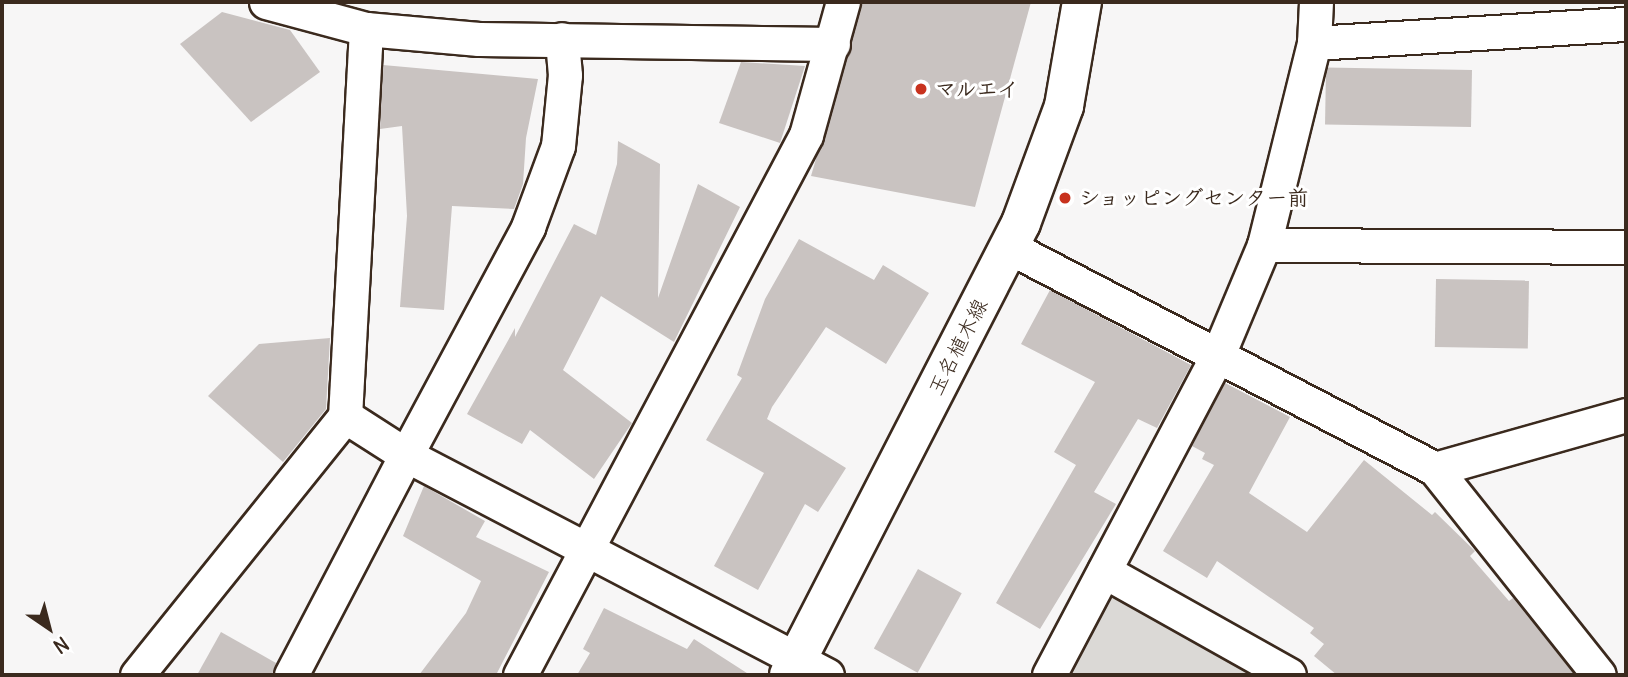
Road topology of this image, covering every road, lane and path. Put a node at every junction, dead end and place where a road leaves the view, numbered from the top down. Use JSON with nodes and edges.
{"nodes":[{"id":1,"x":266,"y":2,"type":"edge"},
{"id":2,"x":843,"y":2,"type":"edge"},
{"id":3,"x":1082,"y":2,"type":"edge"},
{"id":4,"x":1316,"y":2,"type":"edge"},
{"id":5,"x":1626,"y":24,"type":"edge"},
{"id":6,"x":366,"y":29,"type":"junction"},
{"id":7,"x":562,"y":39,"type":"junction"},
{"id":8,"x":1314,"y":43,"type":"junction"},
{"id":9,"x":832,"y":44,"type":"junction"},
{"id":10,"x":1264,"y":245,"type":"junction"},
{"id":11,"x":1009,"y":247,"type":"junction"},
{"id":12,"x":1626,"y":247,"type":"edge"},
{"id":13,"x":1218,"y":355,"type":"junction"},
{"id":14,"x":1626,"y":415,"type":"edge"},
{"id":15,"x":345,"y":416,"type":"junction"},
{"id":16,"x":407,"y":455,"type":"junction"},
{"id":17,"x":1435,"y":468,"type":"junction"},
{"id":18,"x":586,"y":550,"type":"junction"},
{"id":19,"x":1104,"y":570,"type":"junction"},
{"id":20,"x":804,"y":670,"type":"edge"},
{"id":21,"x":137,"y":675,"type":"edge"},
{"id":22,"x":291,"y":675,"type":"edge"},
{"id":23,"x":520,"y":675,"type":"edge"},
{"id":24,"x":1049,"y":675,"type":"edge"},
{"id":25,"x":1289,"y":675,"type":"edge"},
{"id":26,"x":1599,"y":675,"type":"edge"}],
"edges":[{"from":1,"to":6,"type":"street"},
{"from":2,"to":9,"type":"street"},
{"from":3,"to":11,"type":"main road","name":"玉名植木線"},
{"from":4,"to":8,"type":"street"},
{"from":5,"to":8,"type":"street"},
{"from":6,"to":7,"type":"street"},
{"from":6,"to":15,"type":"street"},
{"from":7,"to":9,"type":"street"},
{"from":7,"to":16,"type":"street"},
{"from":8,"to":10,"type":"street"},
{"from":9,"to":18,"type":"street"},
{"from":10,"to":12,"type":"street"},
{"from":10,"to":13,"type":"street"},
{"from":11,"to":13,"type":"street"},
{"from":11,"to":20,"type":"main road","name":"玉名植木線"},
{"from":13,"to":17,"type":"street"},
{"from":13,"to":19,"type":"street"},
{"from":14,"to":17,"type":"street"},
{"from":15,"to":16,"type":"street"},
{"from":15,"to":21,"type":"street"},
{"from":16,"to":18,"type":"street"},
{"from":16,"to":22,"type":"street"},
{"from":17,"to":26,"type":"street"},
{"from":18,"to":20,"type":"street"},
{"from":18,"to":23,"type":"street"},
{"from":19,"to":24,"type":"street"},
{"from":19,"to":25,"type":"street"}]}
